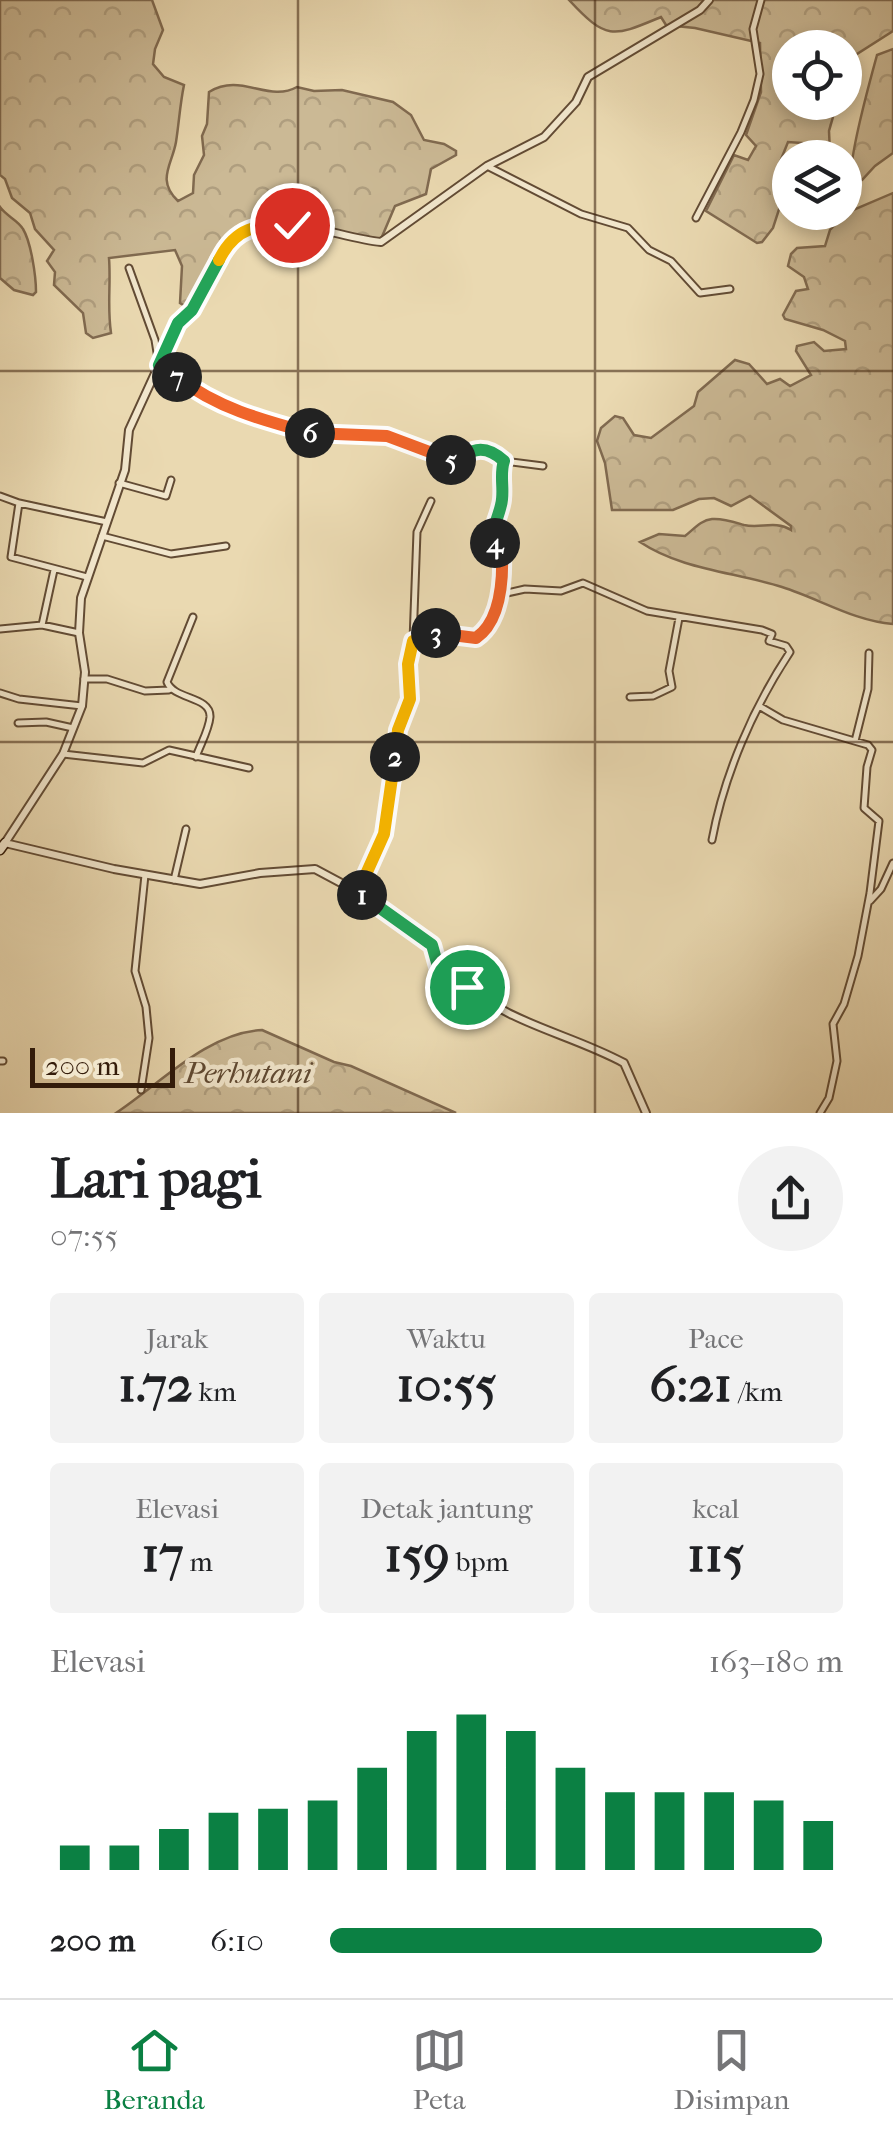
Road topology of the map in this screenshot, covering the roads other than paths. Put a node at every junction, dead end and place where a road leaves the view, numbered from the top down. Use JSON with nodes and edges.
{"nodes":[{"id":1,"x":709,"y":0,"type":"edge"},
{"id":2,"x":761,"y":0,"type":"edge"},
{"id":3,"x":487,"y":166,"type":"junction"},
{"id":4,"x":696,"y":218,"type":"dead end"},
{"id":5,"x":129,"y":268,"type":"dead end"},
{"id":6,"x":730,"y":289,"type":"dead end"},
{"id":7,"x":159,"y":366,"type":"junction"},
{"id":8,"x":504,"y":461,"type":"junction"},
{"id":9,"x":543,"y":466,"type":"dead end"},
{"id":10,"x":171,"y":480,"type":"dead end"},
{"id":11,"x":119,"y":483,"type":"junction"},
{"id":12,"x":0,"y":496,"type":"edge"},
{"id":13,"x":431,"y":501,"type":"dead end"},
{"id":14,"x":19,"y":503,"type":"junction"},
{"id":15,"x":107,"y":522,"type":"junction"},
{"id":16,"x":102,"y":536,"type":"junction"},
{"id":17,"x":226,"y":546,"type":"dead end"},
{"id":18,"x":54,"y":570,"type":"junction"},
{"id":19,"x":87,"y":577,"type":"junction"},
{"id":20,"x":498,"y":594,"type":"junction"},
{"id":21,"x":194,"y":617,"type":"dead end"},
{"id":22,"x":680,"y":618,"type":"junction"},
{"id":23,"x":42,"y":625,"type":"junction"},
{"id":24,"x":0,"y":629,"type":"edge"},
{"id":25,"x":79,"y":633,"type":"junction"},
{"id":26,"x":413,"y":641,"type":"junction"},
{"id":27,"x":869,"y":653,"type":"dead end"},
{"id":28,"x":84,"y":679,"type":"junction"},
{"id":29,"x":170,"y":690,"type":"junction"},
{"id":30,"x":0,"y":693,"type":"edge"},
{"id":31,"x":630,"y":697,"type":"dead end"},
{"id":32,"x":82,"y":706,"type":"junction"},
{"id":33,"x":758,"y":706,"type":"junction"},
{"id":34,"x":18,"y":723,"type":"dead end"},
{"id":35,"x":74,"y":728,"type":"junction"},
{"id":36,"x":855,"y":741,"type":"junction"},
{"id":37,"x":63,"y":754,"type":"junction"},
{"id":38,"x":196,"y":757,"type":"junction"},
{"id":39,"x":249,"y":768,"type":"dead end"},
{"id":40,"x":186,"y":830,"type":"dead end"},
{"id":41,"x":712,"y":840,"type":"dead end"},
{"id":42,"x":2,"y":846,"type":"edge"},
{"id":43,"x":893,"y":863,"type":"edge"},
{"id":44,"x":145,"y":875,"type":"junction"},
{"id":45,"x":174,"y":880,"type":"junction"},
{"id":46,"x":358,"y":892,"type":"junction"},
{"id":47,"x":868,"y":904,"type":"junction"},
{"id":48,"x":141,"y":1090,"type":"dead end"},
{"id":49,"x":646,"y":1113,"type":"edge"},
{"id":50,"x":820,"y":1113,"type":"edge"}],
"edges":[{"from":1,"to":3,"type":"street"},
{"from":2,"to":4,"type":"street"},
{"from":3,"to":6,"type":"street"},
{"from":3,"to":7,"type":"street"},
{"from":5,"to":7,"type":"street"},
{"from":7,"to":8,"type":"street"},
{"from":7,"to":11,"type":"street"},
{"from":8,"to":9,"type":"street"},
{"from":8,"to":20,"type":"street"},
{"from":10,"to":11,"type":"street"},
{"from":11,"to":15,"type":"street"},
{"from":12,"to":14,"type":"street"},
{"from":13,"to":26,"type":"street"},
{"from":14,"to":15,"type":"street"},
{"from":14,"to":18,"type":"street"},
{"from":15,"to":16,"type":"street"},
{"from":16,"to":17,"type":"street"},
{"from":16,"to":19,"type":"street"},
{"from":18,"to":19,"type":"street"},
{"from":18,"to":23,"type":"street"},
{"from":19,"to":25,"type":"street"},
{"from":20,"to":22,"type":"street"},
{"from":20,"to":26,"type":"street"},
{"from":21,"to":29,"type":"street"},
{"from":22,"to":31,"type":"street"},
{"from":22,"to":33,"type":"street"},
{"from":23,"to":24,"type":"street"},
{"from":23,"to":25,"type":"street"},
{"from":25,"to":28,"type":"street"},
{"from":26,"to":46,"type":"street"},
{"from":27,"to":36,"type":"street"},
{"from":28,"to":29,"type":"street"},
{"from":28,"to":32,"type":"street"},
{"from":29,"to":38,"type":"street"},
{"from":30,"to":32,"type":"street"},
{"from":32,"to":35,"type":"street"},
{"from":33,"to":36,"type":"street"},
{"from":33,"to":41,"type":"street"},
{"from":34,"to":35,"type":"street"},
{"from":35,"to":37,"type":"street"},
{"from":36,"to":47,"type":"street"},
{"from":37,"to":38,"type":"street"},
{"from":37,"to":42,"type":"street"},
{"from":38,"to":39,"type":"street"},
{"from":40,"to":45,"type":"street"},
{"from":42,"to":44,"type":"street"},
{"from":43,"to":47,"type":"street"},
{"from":44,"to":45,"type":"street"},
{"from":44,"to":48,"type":"street"},
{"from":45,"to":46,"type":"street"},
{"from":46,"to":49,"type":"street"},
{"from":47,"to":50,"type":"street"}]}
